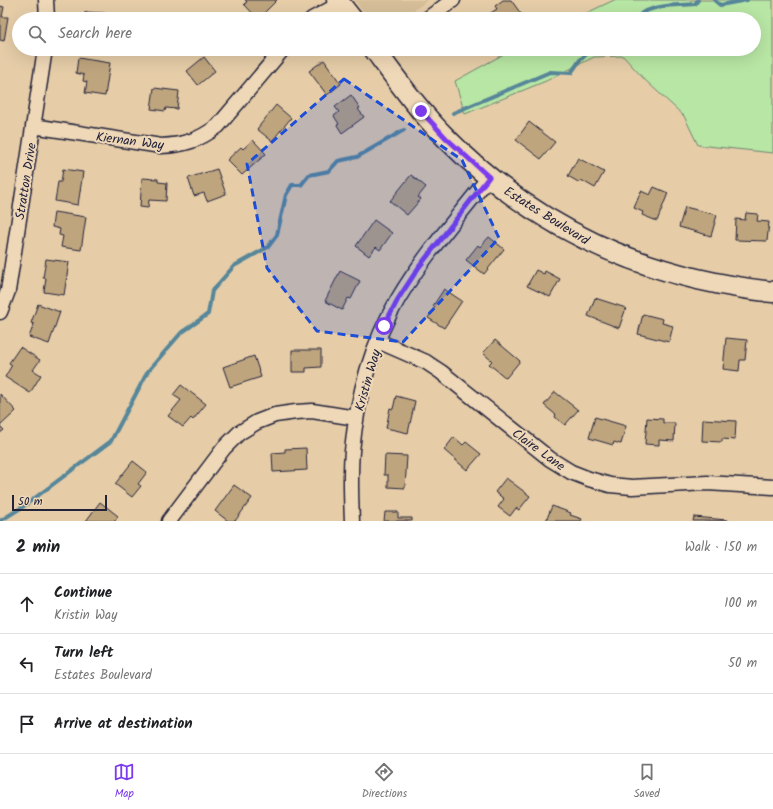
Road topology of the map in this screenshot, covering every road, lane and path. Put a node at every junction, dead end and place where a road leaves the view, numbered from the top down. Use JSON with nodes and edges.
{"nodes":[{"id":1,"x":46,"y":0,"type":"edge"},
{"id":2,"x":453,"y":0,"type":"edge"},
{"id":3,"x":343,"y":8,"type":"edge"},
{"id":4,"x":47,"y":12,"type":"edge"},
{"id":5,"x":332,"y":12,"type":"edge"},
{"id":6,"x":436,"y":12,"type":"edge"},
{"id":7,"x":44,"y":56,"type":"edge"},
{"id":8,"x":277,"y":56,"type":"edge"},
{"id":9,"x":382,"y":56,"type":"edge"},
{"id":10,"x":34,"y":126,"type":"junction"},
{"id":11,"x":489,"y":177,"type":"junction"},
{"id":12,"x":773,"y":292,"type":"edge"},
{"id":13,"x":0,"y":312,"type":"edge"},
{"id":14,"x":378,"y":341,"type":"junction"},
{"id":15,"x":356,"y":418,"type":"junction"},
{"id":16,"x":773,"y":487,"type":"edge"},
{"id":17,"x":169,"y":521,"type":"edge"},
{"id":18,"x":352,"y":521,"type":"edge"}],
"edges":[{"from":1,"to":4,"type":"street"},
{"from":2,"to":6,"type":"street"},
{"from":3,"to":5,"type":"street"},
{"from":7,"to":10,"type":"street","name":"Stratton Drive"},
{"from":8,"to":10,"type":"street","name":"Kiernan Way"},
{"from":9,"to":11,"type":"street","name":"Estates Boulevard"},
{"from":10,"to":13,"type":"street","name":"Stratton Drive"},
{"from":11,"to":12,"type":"street","name":"Estates Boulevard"},
{"from":11,"to":14,"type":"street","name":"Kristin Way"},
{"from":14,"to":15,"type":"street","name":"Kristin Way"},
{"from":14,"to":16,"type":"street","name":"Claire Lane"},
{"from":15,"to":17,"type":"street"},
{"from":15,"to":18,"type":"street","name":"Kristin Way"}]}
